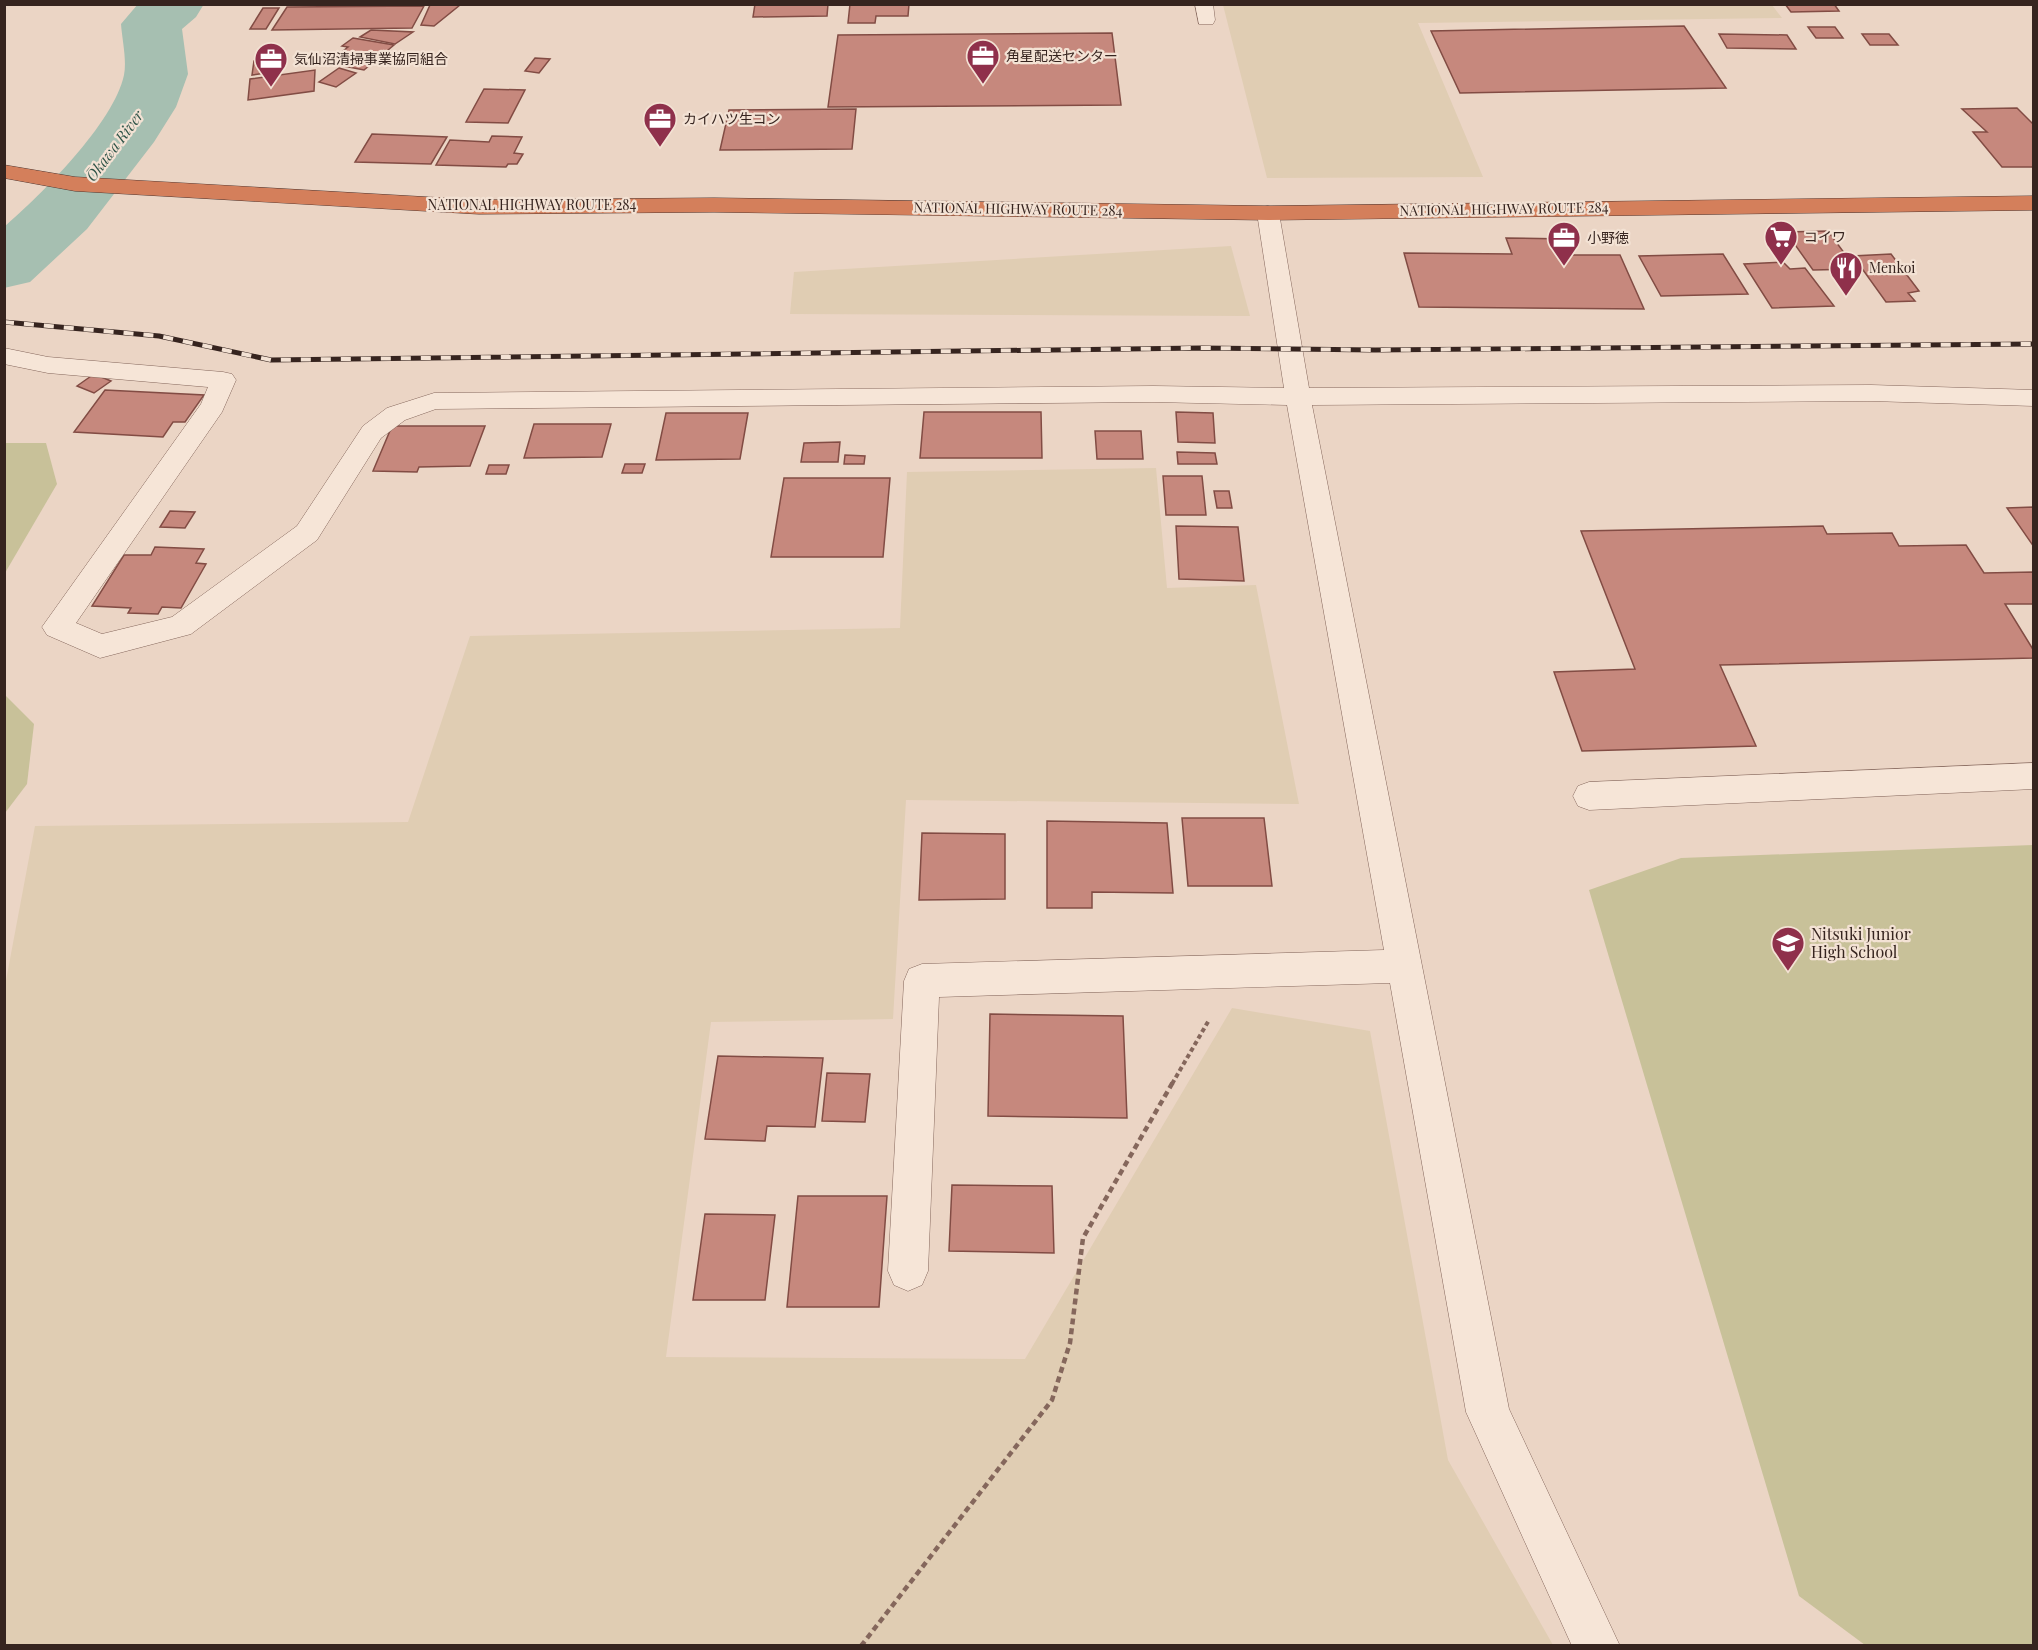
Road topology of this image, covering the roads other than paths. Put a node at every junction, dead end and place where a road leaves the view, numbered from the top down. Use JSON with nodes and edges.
{"nodes":[{"id":1,"x":4,"y":171,"type":"edge"},
{"id":2,"x":2034,"y":202,"type":"edge"},
{"id":3,"x":1268,"y":213,"type":"junction"},
{"id":4,"x":4,"y":356,"type":"edge"},
{"id":5,"x":1298,"y":397,"type":"junction"},
{"id":6,"x":2034,"y":398,"type":"edge"},
{"id":7,"x":2034,"y":776,"type":"edge"},
{"id":8,"x":1589,"y":796,"type":"dead end"},
{"id":9,"x":1406,"y":966,"type":"junction"},
{"id":10,"x":908,"y":1271,"type":"dead end"},
{"id":11,"x":1597,"y":1646,"type":"edge"}],
"edges":[{"from":1,"to":3,"type":"highway","name":"NATIONAL HIGHWAY ROUTE 284"},
{"from":2,"to":3,"type":"highway","name":"NATIONAL HIGHWAY ROUTE 284"},
{"from":3,"to":5,"type":"street"},
{"from":4,"to":5,"type":"street"},
{"from":5,"to":6,"type":"street"},
{"from":5,"to":9,"type":"street"},
{"from":7,"to":8,"type":"street"},
{"from":9,"to":10,"type":"street"},
{"from":9,"to":11,"type":"street"}]}
